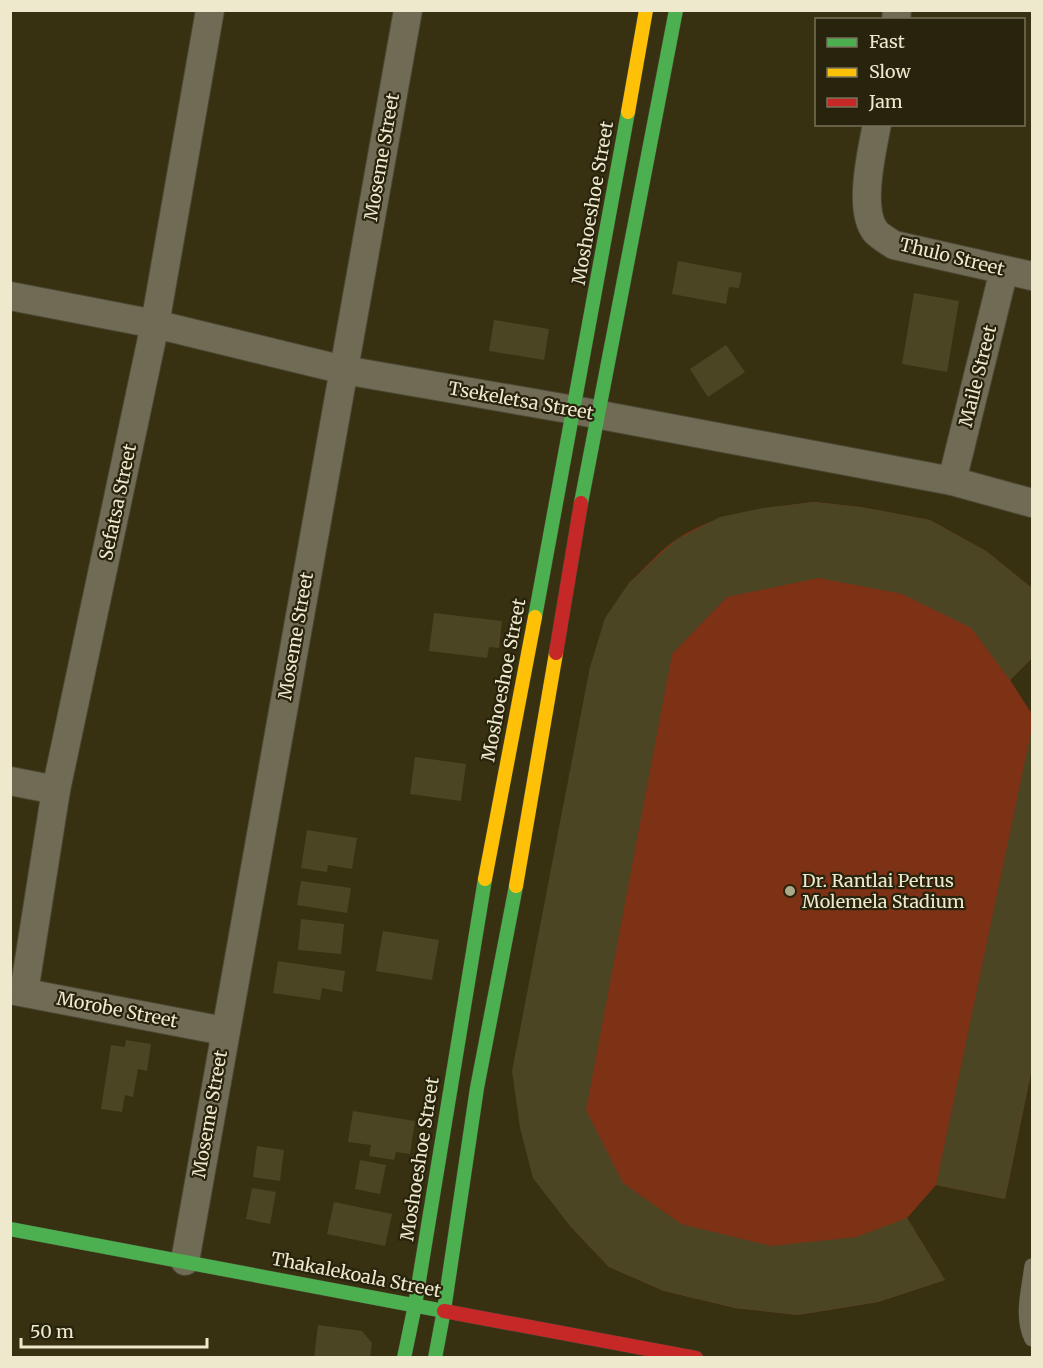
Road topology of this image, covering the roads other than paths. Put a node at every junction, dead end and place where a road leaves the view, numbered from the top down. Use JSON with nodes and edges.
{"nodes":[{"id":1,"x":210,"y":10,"type":"edge"},
{"id":2,"x":408,"y":10,"type":"edge"},
{"id":3,"x":646,"y":10,"type":"edge"},
{"id":4,"x":676,"y":10,"type":"edge"},
{"id":5,"x":877,"y":126,"type":"edge"},
{"id":6,"x":1004,"y":270,"type":"junction"},
{"id":7,"x":1032,"y":276,"type":"edge"},
{"id":8,"x":10,"y":296,"type":"edge"},
{"id":9,"x":156,"y":324,"type":"junction"},
{"id":10,"x":344,"y":370,"type":"junction"},
{"id":11,"x":586,"y":412,"type":"junction"},
{"id":12,"x":952,"y":481,"type":"junction"},
{"id":13,"x":1032,"y":503,"type":"edge"},
{"id":14,"x":10,"y":781,"type":"edge"},
{"id":15,"x":56,"y":790,"type":"junction"},
{"id":16,"x":17,"y":991,"type":"edge"},
{"id":17,"x":224,"y":1031,"type":"junction"},
{"id":18,"x":10,"y":1229,"type":"edge"},
{"id":19,"x":184,"y":1261,"type":"junction"},
{"id":20,"x":1032,"y":1266,"type":"edge"},
{"id":21,"x":415,"y":1305,"type":"junction"},
{"id":22,"x":444,"y":1310,"type":"junction"},
{"id":23,"x":1032,"y":1339,"type":"edge"},
{"id":24,"x":404,"y":1358,"type":"edge"},
{"id":25,"x":435,"y":1358,"type":"edge"},
{"id":26,"x":696,"y":1358,"type":"edge"}],
"edges":[{"from":1,"to":9,"type":"street","name":"Sefatsa Street"},
{"from":2,"to":10,"type":"street","name":"Moseme Street"},
{"from":3,"to":11,"type":"street","name":"Moshoeshoe Street"},
{"from":4,"to":11,"type":"street","name":"Moshoeshoe Street"},
{"from":5,"to":6,"type":"street","name":"Thulo Street"},
{"from":6,"to":7,"type":"street","name":"Thulo Street"},
{"from":6,"to":12,"type":"street","name":"Maile Street"},
{"from":8,"to":9,"type":"street","name":"Tsekeletsa Street"},
{"from":9,"to":10,"type":"street","name":"Tsekeletsa Street"},
{"from":9,"to":15,"type":"street","name":"Sefatsa Street"},
{"from":10,"to":11,"type":"street","name":"Tsekeletsa Street"},
{"from":10,"to":17,"type":"street","name":"Moseme Street"},
{"from":11,"to":12,"type":"street","name":"Tsekeletsa Street"},
{"from":11,"to":21,"type":"street","name":"Moshoeshoe Street"},
{"from":11,"to":22,"type":"street","name":"Moshoeshoe Street"},
{"from":12,"to":13,"type":"street","name":"Tsekeletsa Street"},
{"from":14,"to":15,"type":"street"},
{"from":15,"to":16,"type":"street","name":"Sefatsa Street"},
{"from":16,"to":17,"type":"street","name":"Morobe Street"},
{"from":17,"to":19,"type":"street","name":"Moseme Street"},
{"from":18,"to":19,"type":"street","name":"Thakalekoala Street"},
{"from":19,"to":21,"type":"street","name":"Thakalekoala Street"},
{"from":20,"to":23,"type":"lane"},
{"from":21,"to":22,"type":"street","name":"Thakalekoala Street"},
{"from":21,"to":24,"type":"street","name":"Moshoeshoe Street"},
{"from":22,"to":25,"type":"street","name":"Moshoeshoe Street"},
{"from":22,"to":26,"type":"street","name":"Thakalekoala Street"}]}
